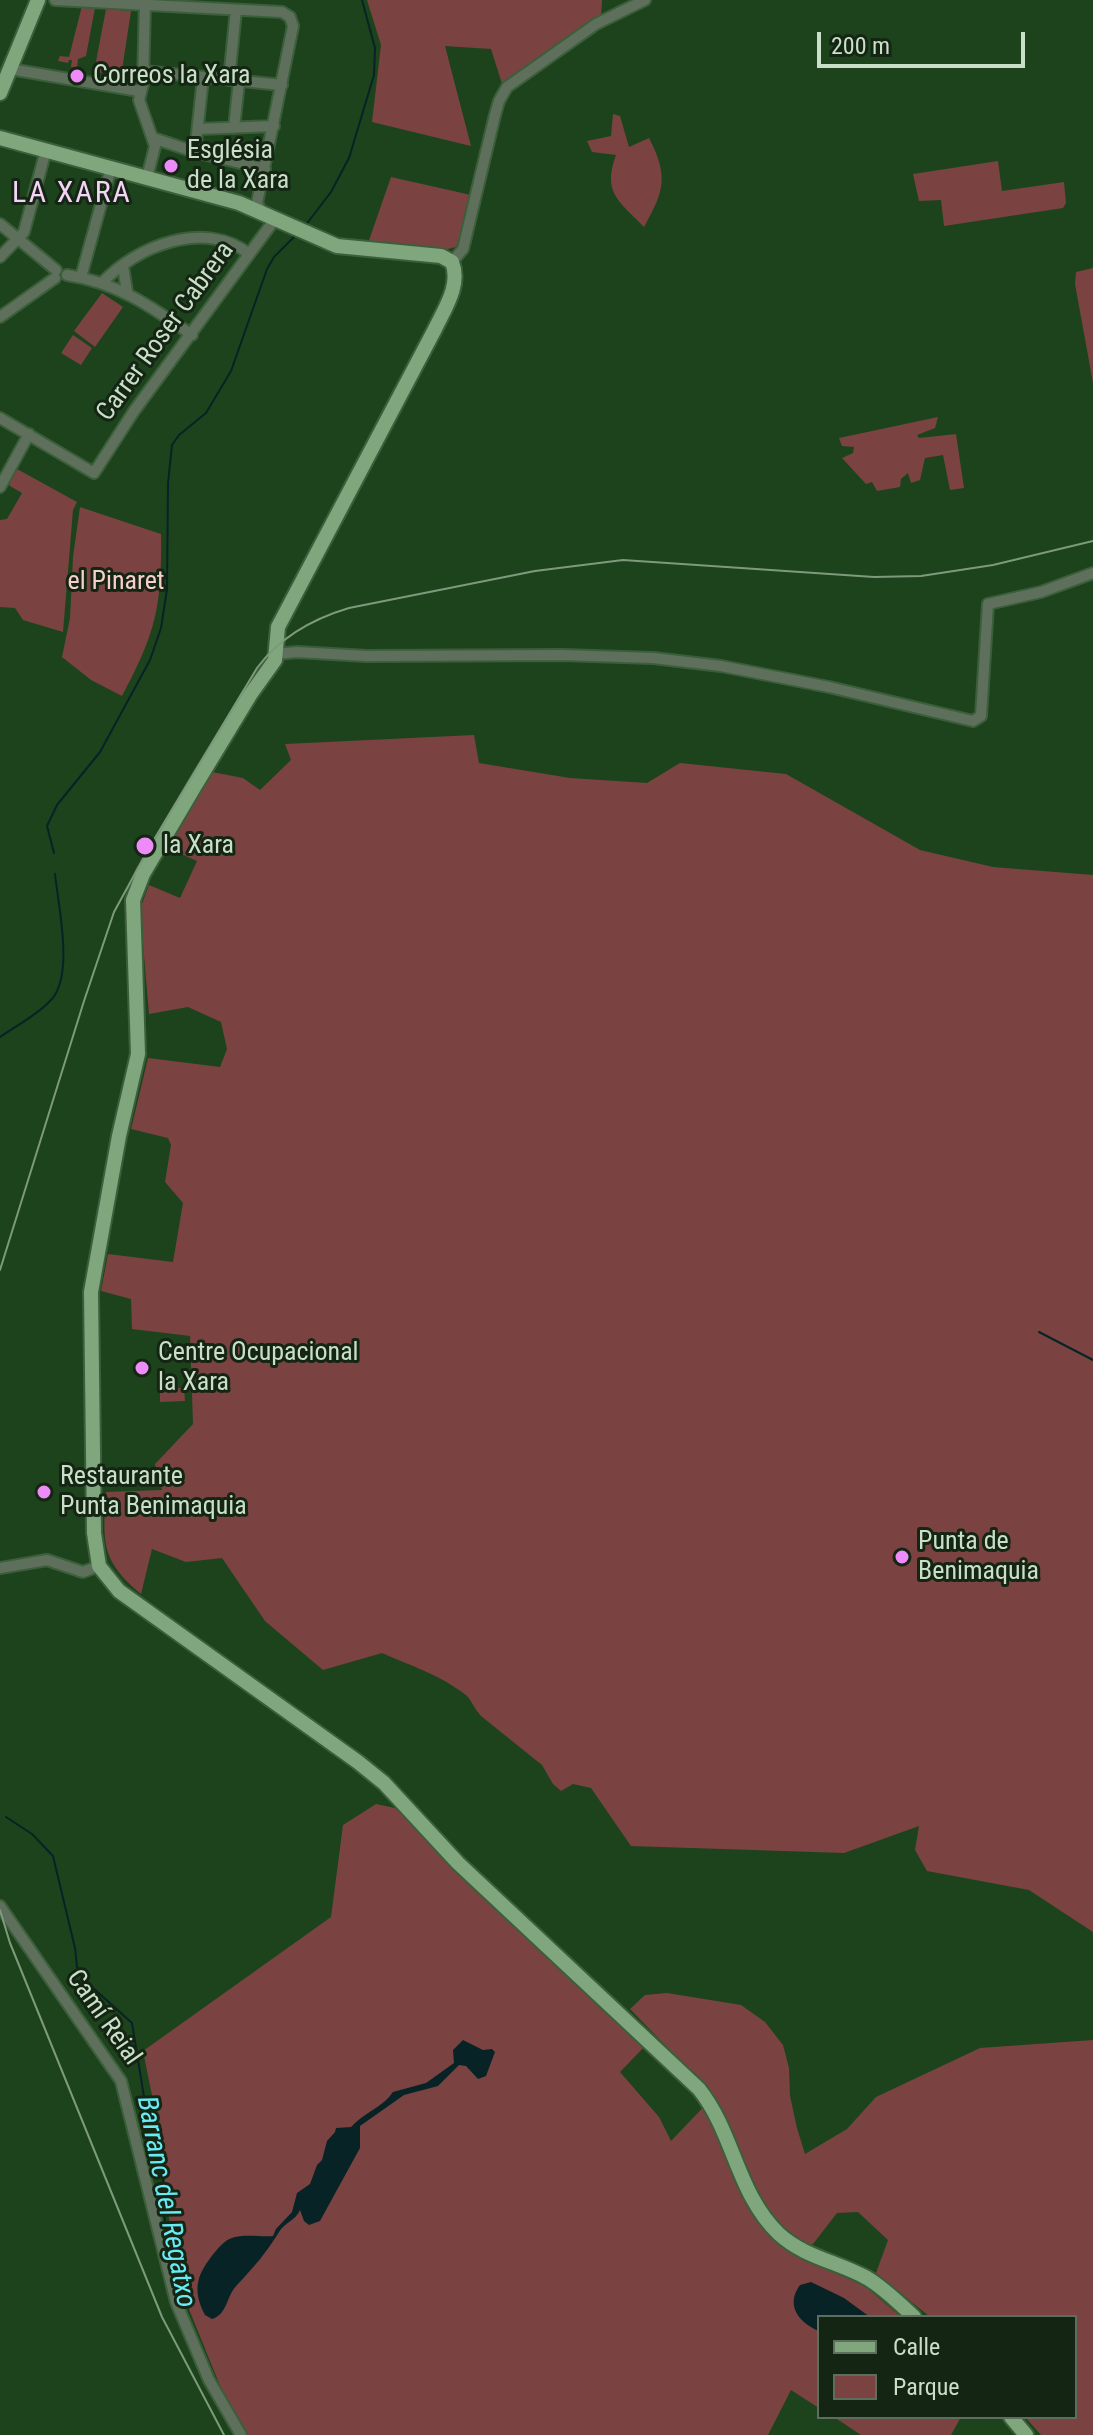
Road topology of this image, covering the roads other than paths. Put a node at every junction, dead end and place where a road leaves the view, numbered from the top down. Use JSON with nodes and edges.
{"nodes":[{"id":1,"x":38,"y":0,"type":"edge"},
{"id":2,"x":55,"y":0,"type":"edge"},
{"id":3,"x":645,"y":0,"type":"edge"},
{"id":4,"x":145,"y":3,"type":"edge"},
{"id":5,"x":236,"y":10,"type":"junction"},
{"id":6,"x":10,"y":69,"type":"junction"},
{"id":7,"x":143,"y":71,"type":"junction"},
{"id":8,"x":203,"y":78,"type":"junction"},
{"id":9,"x":234,"y":80,"type":"junction"},
{"id":10,"x":282,"y":85,"type":"junction"},
{"id":11,"x":139,"y":91,"type":"junction"},
{"id":12,"x":0,"y":93,"type":"edge"},
{"id":13,"x":274,"y":126,"type":"junction"},
{"id":14,"x":234,"y":128,"type":"junction"},
{"id":15,"x":198,"y":129,"type":"junction"},
{"id":16,"x":0,"y":138,"type":"edge"},
{"id":17,"x":153,"y":138,"type":"junction"},
{"id":18,"x":46,"y":150,"type":"junction"},
{"id":19,"x":195,"y":152,"type":"junction"},
{"id":20,"x":111,"y":168,"type":"junction"},
{"id":21,"x":265,"y":169,"type":"junction"},
{"id":22,"x":147,"y":178,"type":"junction"},
{"id":23,"x":255,"y":206,"type":"junction"},
{"id":24,"x":282,"y":221,"type":"junction"},
{"id":25,"x":0,"y":224,"type":"edge"},
{"id":26,"x":16,"y":237,"type":"junction"},
{"id":27,"x":249,"y":254,"type":"junction"},
{"id":28,"x":0,"y":257,"type":"edge"},
{"id":29,"x":452,"y":262,"type":"junction"},
{"id":30,"x":123,"y":266,"type":"junction"},
{"id":31,"x":59,"y":274,"type":"junction"},
{"id":32,"x":81,"y":277,"type":"junction"},
{"id":33,"x":102,"y":283,"type":"junction"},
{"id":34,"x":127,"y":292,"type":"junction"},
{"id":35,"x":0,"y":317,"type":"edge"},
{"id":36,"x":192,"y":335,"type":"junction"},
{"id":37,"x":0,"y":418,"type":"edge"},
{"id":38,"x":29,"y":434,"type":"junction"},
{"id":39,"x":0,"y":487,"type":"edge"},
{"id":40,"x":1093,"y":573,"type":"edge"},
{"id":41,"x":276,"y":654,"type":"junction"},
{"id":42,"x":99,"y":1566,"type":"junction"},
{"id":43,"x":0,"y":1568,"type":"edge"},
{"id":44,"x":0,"y":1906,"type":"edge"},
{"id":45,"x":912,"y":2315,"type":"edge"},
{"id":46,"x":1013,"y":2419,"type":"edge"},
{"id":47,"x":241,"y":2435,"type":"edge"},
{"id":48,"x":1026,"y":2435,"type":"edge"}],
"edges":[{"from":1,"to":6,"type":"main road"},
{"from":2,"to":4,"type":"street"},
{"from":3,"to":29,"type":"street"},
{"from":4,"to":5,"type":"street"},
{"from":4,"to":7,"type":"street"},
{"from":5,"to":9,"type":"street"},
{"from":5,"to":10,"type":"street"},
{"from":6,"to":11,"type":"street"},
{"from":6,"to":12,"type":"main road"},
{"from":7,"to":8,"type":"street"},
{"from":7,"to":11,"type":"street"},
{"from":8,"to":9,"type":"street"},
{"from":8,"to":15,"type":"street"},
{"from":9,"to":10,"type":"street"},
{"from":9,"to":14,"type":"street"},
{"from":10,"to":13,"type":"street"},
{"from":11,"to":17,"type":"street"},
{"from":13,"to":14,"type":"street"},
{"from":13,"to":21,"type":"street"},
{"from":14,"to":15,"type":"street"},
{"from":15,"to":19,"type":"street"},
{"from":16,"to":18,"type":"main road"},
{"from":17,"to":19,"type":"street"},
{"from":17,"to":22,"type":"street"},
{"from":18,"to":20,"type":"main road"},
{"from":18,"to":26,"type":"street"},
{"from":19,"to":21,"type":"street"},
{"from":20,"to":22,"type":"main road"},
{"from":20,"to":32,"type":"street"},
{"from":21,"to":23,"type":"street"},
{"from":22,"to":23,"type":"main road"},
{"from":23,"to":24,"type":"main road"},
{"from":24,"to":27,"type":"street","name":"Carrer Roser Cabrera"},
{"from":24,"to":29,"type":"main road"},
{"from":25,"to":26,"type":"street"},
{"from":26,"to":28,"type":"street"},
{"from":26,"to":31,"type":"street"},
{"from":27,"to":30,"type":"street"},
{"from":27,"to":36,"type":"street","name":"Carrer Roser Cabrera"},
{"from":29,"to":41,"type":"main road"},
{"from":30,"to":33,"type":"street"},
{"from":30,"to":34,"type":"street"},
{"from":31,"to":32,"type":"street"},
{"from":31,"to":35,"type":"street"},
{"from":32,"to":33,"type":"street"},
{"from":33,"to":34,"type":"street"},
{"from":34,"to":36,"type":"street"},
{"from":36,"to":38,"type":"street","name":"Carrer Roser Cabrera"},
{"from":37,"to":38,"type":"street"},
{"from":38,"to":39,"type":"street"},
{"from":40,"to":41,"type":"street"},
{"from":41,"to":42,"type":"main road"},
{"from":42,"to":43,"type":"street"},
{"from":42,"to":45,"type":"main road"},
{"from":44,"to":47,"type":"street","name":"Camí Reial"},
{"from":46,"to":48,"type":"main road"}]}
